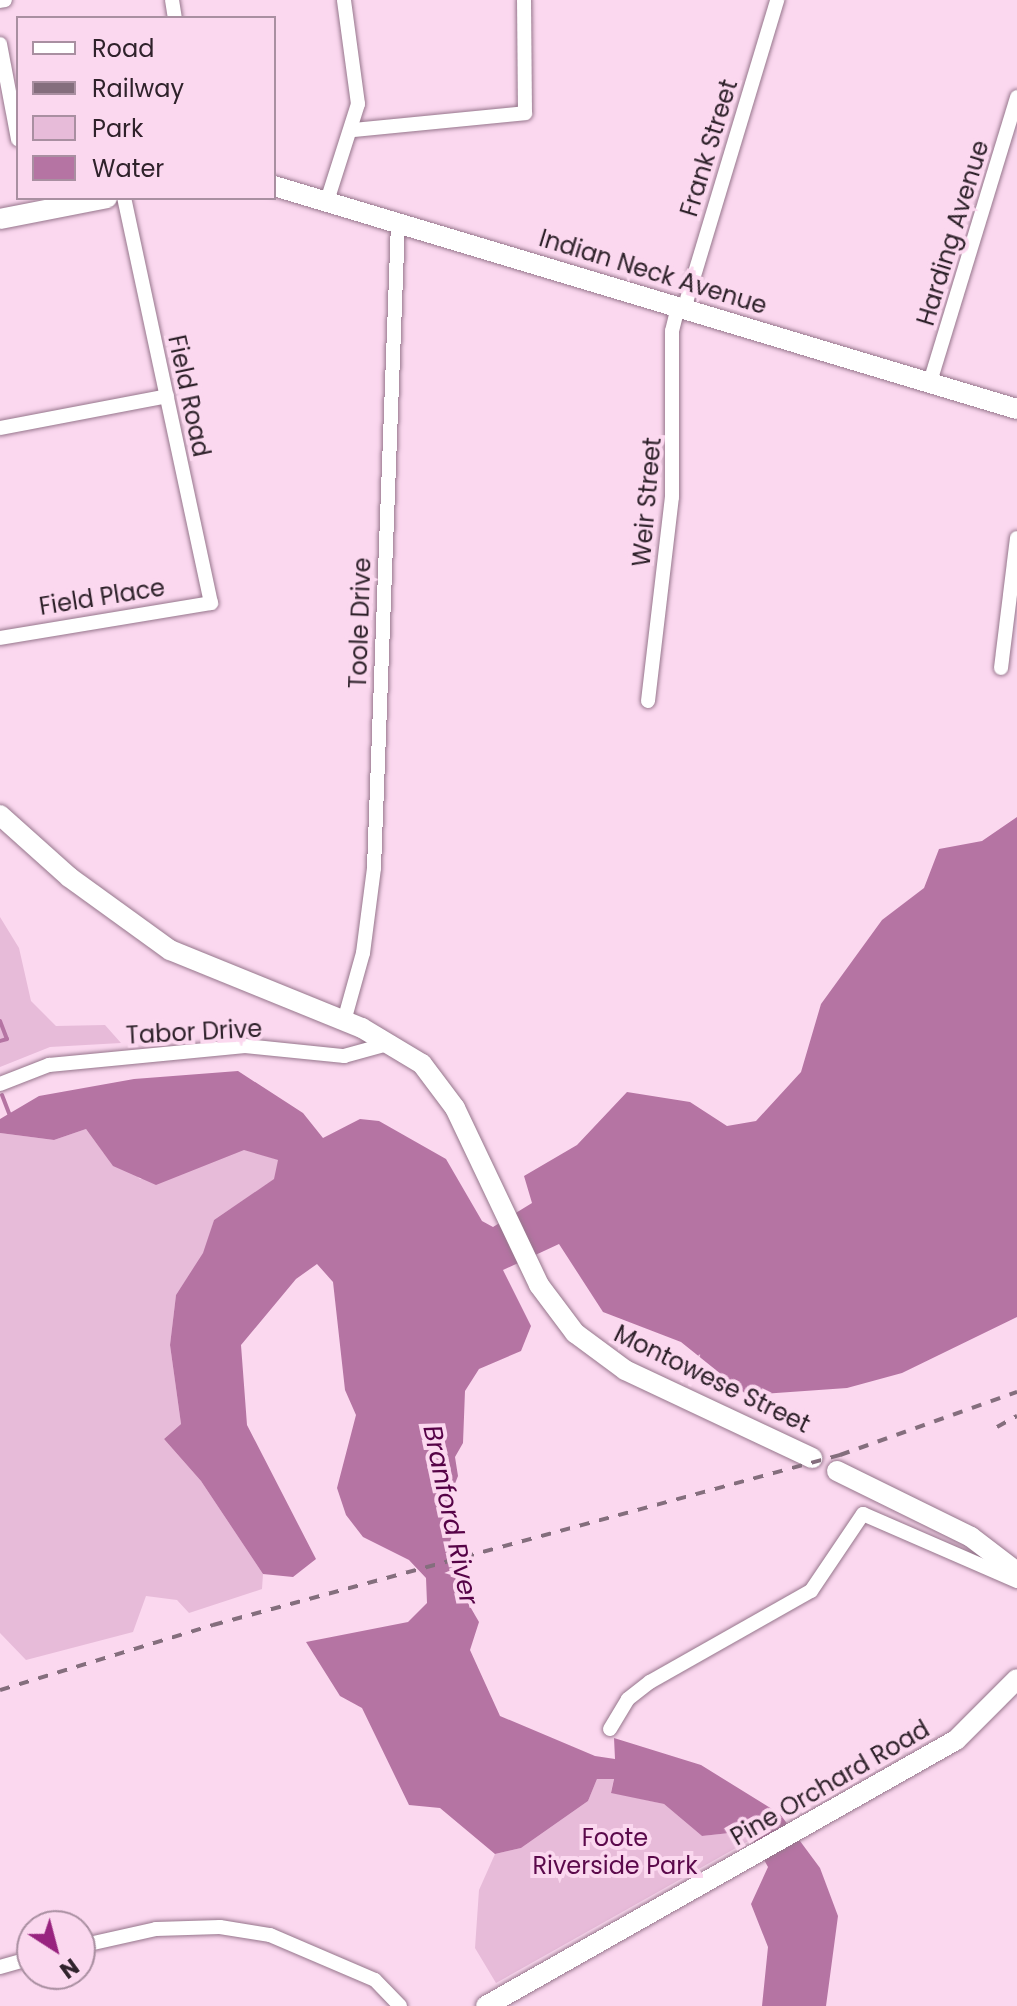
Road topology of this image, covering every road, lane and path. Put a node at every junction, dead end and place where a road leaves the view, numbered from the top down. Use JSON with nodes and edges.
{"nodes":[{"id":1,"x":344,"y":0,"type":"edge"},
{"id":2,"x":524,"y":0,"type":"edge"},
{"id":3,"x":777,"y":0,"type":"edge"},
{"id":4,"x":0,"y":44,"type":"edge"},
{"id":5,"x":1017,"y":97,"type":"edge"},
{"id":6,"x":16,"y":128,"type":"edge"},
{"id":7,"x":353,"y":130,"type":"junction"},
{"id":8,"x":276,"y":187,"type":"edge"},
{"id":9,"x":85,"y":200,"type":"edge"},
{"id":10,"x":124,"y":200,"type":"edge"},
{"id":11,"x":327,"y":201,"type":"junction"},
{"id":12,"x":31,"y":205,"type":"edge"},
{"id":13,"x":0,"y":219,"type":"edge"},
{"id":14,"x":398,"y":223,"type":"junction"},
{"id":15,"x":681,"y":308,"type":"junction"},
{"id":16,"x":930,"y":382,"type":"junction"},
{"id":17,"x":167,"y":396,"type":"junction"},
{"id":18,"x":1017,"y":409,"type":"edge"},
{"id":19,"x":0,"y":428,"type":"edge"},
{"id":20,"x":1017,"y":538,"type":"edge"},
{"id":21,"x":211,"y":603,"type":"joint"},
{"id":22,"x":0,"y":638,"type":"edge"},
{"id":23,"x":1001,"y":668,"type":"dead end"},
{"id":24,"x":648,"y":701,"type":"dead end"},
{"id":25,"x":0,"y":815,"type":"edge"},
{"id":26,"x":344,"y":1021,"type":"junction"},
{"id":27,"x":391,"y":1043,"type":"junction"},
{"id":28,"x":0,"y":1084,"type":"edge"},
{"id":29,"x":812,"y":1458,"type":"dead end"},
{"id":30,"x":837,"y":1471,"type":"dead end"},
{"id":31,"x":1017,"y":1572,"type":"edge"},
{"id":32,"x":1017,"y":1581,"type":"edge"},
{"id":33,"x":1017,"y":1679,"type":"edge"},
{"id":34,"x":610,"y":1729,"type":"dead end"},
{"id":35,"x":96,"y":1942,"type":"edge"},
{"id":36,"x":507,"y":2001,"type":"edge"},
{"id":37,"x":400,"y":2006,"type":"edge"},
{"id":38,"x":486,"y":2006,"type":"edge"}],
"edges":[{"from":1,"to":7,"type":"street"},
{"from":2,"to":7,"type":"street"},
{"from":3,"to":15,"type":"street","name":"Frank Street"},
{"from":4,"to":6,"type":"street"},
{"from":5,"to":16,"type":"street","name":"Harding Avenue"},
{"from":7,"to":11,"type":"street"},
{"from":8,"to":11,"type":"street","name":"Indian Neck Avenue"},
{"from":9,"to":12,"type":"street"},
{"from":10,"to":17,"type":"street","name":"Field Road"},
{"from":11,"to":14,"type":"street","name":"Indian Neck Avenue"},
{"from":12,"to":13,"type":"street"},
{"from":14,"to":15,"type":"street","name":"Indian Neck Avenue"},
{"from":14,"to":26,"type":"street","name":"Toole Drive"},
{"from":15,"to":16,"type":"street","name":"Indian Neck Avenue"},
{"from":15,"to":24,"type":"street","name":"Weir Street"},
{"from":16,"to":18,"type":"street","name":"Indian Neck Avenue"},
{"from":17,"to":19,"type":"street"},
{"from":17,"to":21,"type":"street","name":"Field Road"},
{"from":20,"to":23,"type":"street"},
{"from":21,"to":22,"type":"street","name":"Field Place"},
{"from":25,"to":26,"type":"street","name":"Montowese Street"},
{"from":26,"to":27,"type":"street","name":"Montowese Street"},
{"from":27,"to":28,"type":"street","name":"Tabor Drive"},
{"from":27,"to":29,"type":"street","name":"Montowese Street"},
{"from":30,"to":31,"type":"street"},
{"from":32,"to":34,"type":"street"},
{"from":33,"to":36,"type":"street","name":"Pine Orchard Road"},
{"from":35,"to":37,"type":"street"},
{"from":36,"to":38,"type":"street","name":"Pine Orchard Road"}]}
